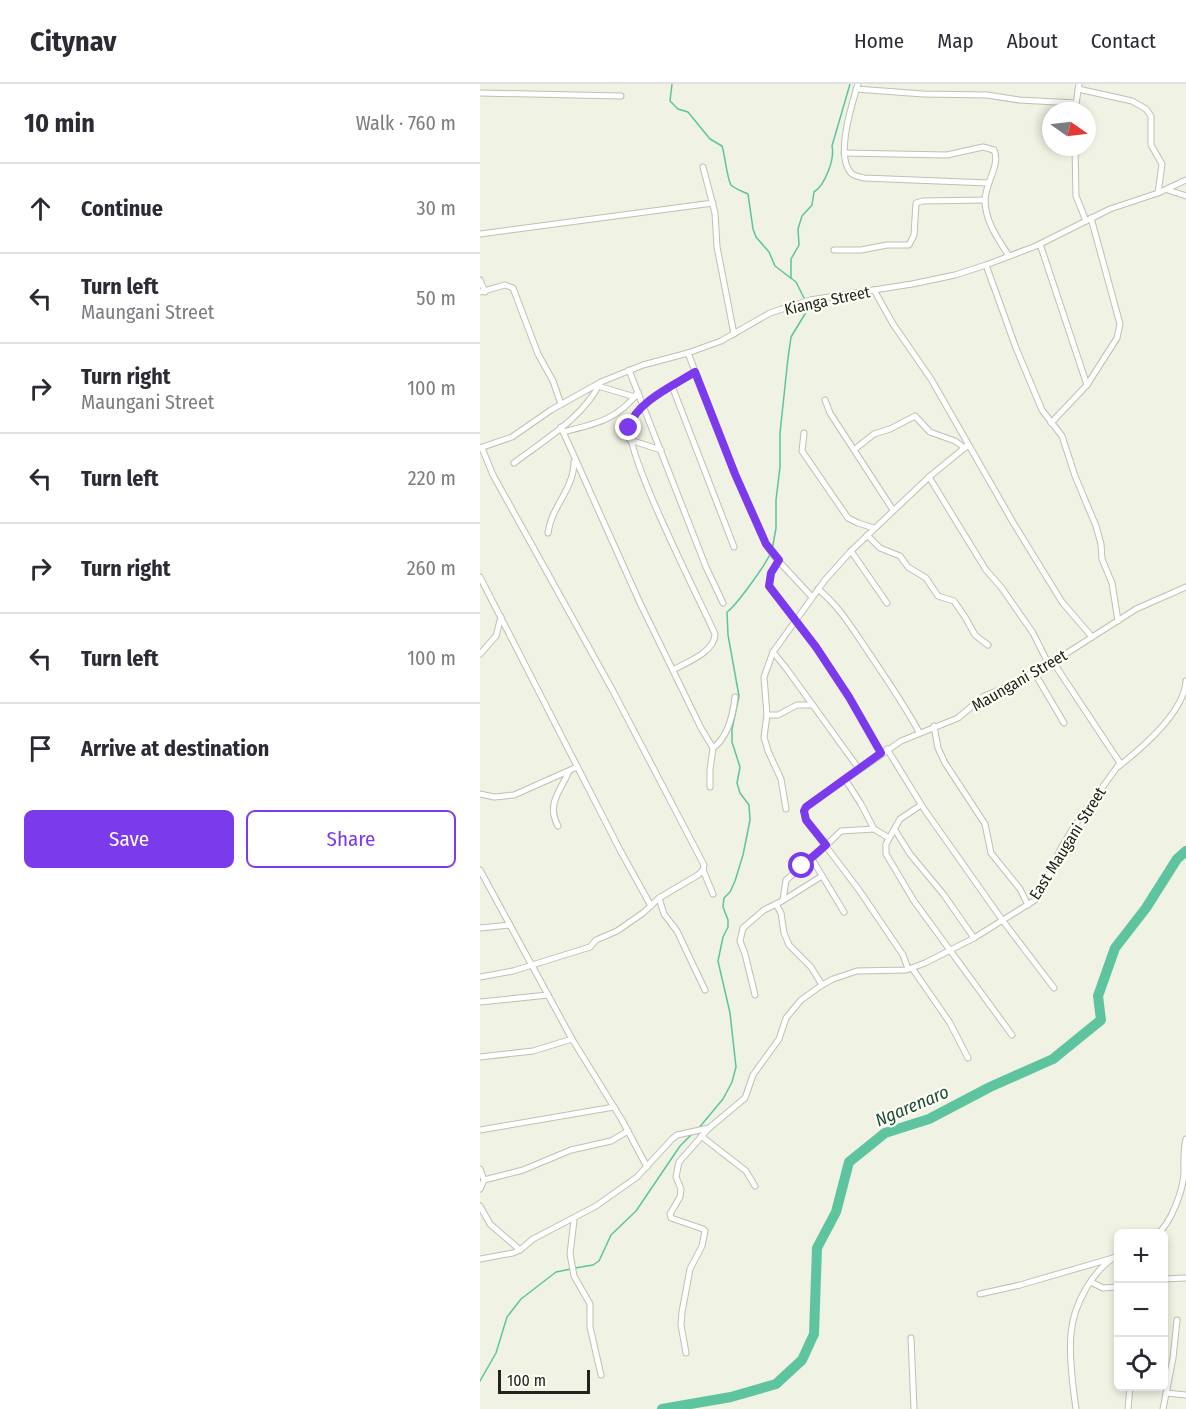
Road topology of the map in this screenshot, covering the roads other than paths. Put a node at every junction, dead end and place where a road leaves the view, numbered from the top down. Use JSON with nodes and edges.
{"nodes":[{"id":1,"x":857,"y":86,"type":"edge"},
{"id":2,"x":1078,"y":86,"type":"edge"},
{"id":3,"x":480,"y":93,"type":"edge"},
{"id":4,"x":621,"y":96,"type":"dead end"},
{"id":5,"x":1057,"y":102,"type":"edge"},
{"id":6,"x":1076,"y":102,"type":"edge"},
{"id":7,"x":844,"y":153,"type":"junction"},
{"id":8,"x":1075,"y":156,"type":"edge"},
{"id":9,"x":703,"y":167,"type":"dead end"},
{"id":10,"x":1186,"y":180,"type":"edge"},
{"id":11,"x":988,"y":183,"type":"junction"},
{"id":12,"x":1168,"y":190,"type":"junction"},
{"id":13,"x":1158,"y":194,"type":"junction"},
{"id":14,"x":1186,"y":196,"type":"edge"},
{"id":15,"x":985,"y":200,"type":"junction"},
{"id":16,"x":713,"y":203,"type":"junction"},
{"id":17,"x":1088,"y":220,"type":"junction"},
{"id":18,"x":480,"y":234,"type":"edge"},
{"id":19,"x":1040,"y":244,"type":"junction"},
{"id":20,"x":834,"y":250,"type":"dead end"},
{"id":21,"x":1009,"y":256,"type":"junction"},
{"id":22,"x":986,"y":265,"type":"junction"},
{"id":23,"x":480,"y":280,"type":"edge"},
{"id":24,"x":874,"y":290,"type":"junction"},
{"id":25,"x":483,"y":292,"type":"edge"},
{"id":26,"x":734,"y":334,"type":"junction"},
{"id":27,"x":688,"y":353,"type":"junction"},
{"id":28,"x":629,"y":370,"type":"junction"},
{"id":29,"x":695,"y":372,"type":"junction"},
{"id":30,"x":600,"y":384,"type":"junction"},
{"id":31,"x":1087,"y":385,"type":"junction"},
{"id":32,"x":672,"y":386,"type":"junction"},
{"id":33,"x":637,"y":395,"type":"junction"},
{"id":34,"x":825,"y":400,"type":"dead end"},
{"id":35,"x":561,"y":404,"type":"junction"},
{"id":36,"x":644,"y":404,"type":"junction"},
{"id":37,"x":1051,"y":423,"type":"junction"},
{"id":38,"x":562,"y":430,"type":"junction"},
{"id":39,"x":804,"y":433,"type":"dead end"},
{"id":40,"x":630,"y":440,"type":"junction"},
{"id":41,"x":967,"y":446,"type":"junction"},
{"id":42,"x":481,"y":448,"type":"edge"},
{"id":43,"x":855,"y":449,"type":"junction"},
{"id":44,"x":661,"y":450,"type":"junction"},
{"id":45,"x":574,"y":457,"type":"junction"},
{"id":46,"x":514,"y":463,"type":"dead end"},
{"id":47,"x":928,"y":477,"type":"junction"},
{"id":48,"x":893,"y":510,"type":"junction"},
{"id":49,"x":874,"y":528,"type":"junction"},
{"id":50,"x":548,"y":533,"type":"dead end"},
{"id":51,"x":867,"y":535,"type":"junction"},
{"id":52,"x":734,"y":548,"type":"dead end"},
{"id":53,"x":851,"y":551,"type":"junction"},
{"id":54,"x":779,"y":560,"type":"junction"},
{"id":55,"x":480,"y":577,"type":"edge"},
{"id":56,"x":1186,"y":588,"type":"edge"},
{"id":57,"x":818,"y":589,"type":"junction"},
{"id":58,"x":812,"y":597,"type":"junction"},
{"id":59,"x":723,"y":603,"type":"dead end"},
{"id":60,"x":887,"y":603,"type":"dead end"},
{"id":61,"x":501,"y":617,"type":"junction"},
{"id":62,"x":796,"y":620,"type":"junction"},
{"id":63,"x":1118,"y":621,"type":"junction"},
{"id":64,"x":1092,"y":637,"type":"junction"},
{"id":65,"x":988,"y":645,"type":"dead end"},
{"id":66,"x":773,"y":652,"type":"junction"},
{"id":67,"x":480,"y":654,"type":"edge"},
{"id":68,"x":1051,"y":664,"type":"junction"},
{"id":69,"x":673,"y":670,"type":"junction"},
{"id":70,"x":1034,"y":672,"type":"junction"},
{"id":71,"x":1186,"y":681,"type":"edge"},
{"id":72,"x":735,"y":697,"type":"dead end"},
{"id":73,"x":813,"y":705,"type":"junction"},
{"id":74,"x":767,"y":715,"type":"junction"},
{"id":75,"x":1064,"y":723,"type":"dead end"},
{"id":76,"x":934,"y":726,"type":"junction"},
{"id":77,"x":919,"y":732,"type":"junction"},
{"id":78,"x":713,"y":748,"type":"junction"},
{"id":79,"x":884,"y":751,"type":"junction"},
{"id":80,"x":1119,"y":766,"type":"junction"},
{"id":81,"x":577,"y":767,"type":"junction"},
{"id":82,"x":859,"y":769,"type":"junction"},
{"id":83,"x":569,"y":771,"type":"junction"},
{"id":84,"x":845,"y":779,"type":"junction"},
{"id":85,"x":710,"y":787,"type":"dead end"},
{"id":86,"x":480,"y":794,"type":"edge"},
{"id":87,"x":921,"y":805,"type":"junction"},
{"id":88,"x":786,"y":809,"type":"dead end"},
{"id":89,"x":558,"y":826,"type":"dead end"},
{"id":90,"x":873,"y":829,"type":"junction"},
{"id":91,"x":895,"y":830,"type":"junction"},
{"id":92,"x":889,"y":838,"type":"junction"},
{"id":93,"x":826,"y":845,"type":"junction"},
{"id":94,"x":812,"y":859,"type":"junction"},
{"id":95,"x":480,"y":870,"type":"edge"},
{"id":96,"x":703,"y":870,"type":"junction"},
{"id":97,"x":822,"y":876,"type":"junction"},
{"id":98,"x":713,"y":894,"type":"dead end"},
{"id":99,"x":659,"y":898,"type":"junction"},
{"id":100,"x":779,"y":903,"type":"junction"},
{"id":101,"x":1028,"y":905,"type":"junction"},
{"id":102,"x":651,"y":906,"type":"junction"},
{"id":103,"x":844,"y":912,"type":"dead end"},
{"id":104,"x":1003,"y":921,"type":"junction"},
{"id":105,"x":510,"y":925,"type":"junction"},
{"id":106,"x":480,"y":928,"type":"edge"},
{"id":107,"x":974,"y":938,"type":"junction"},
{"id":108,"x":951,"y":950,"type":"junction"},
{"id":109,"x":530,"y":964,"type":"junction"},
{"id":110,"x":910,"y":969,"type":"junction"},
{"id":111,"x":480,"y":977,"type":"edge"},
{"id":112,"x":822,"y":985,"type":"junction"},
{"id":113,"x":1054,"y":988,"type":"dead end"},
{"id":114,"x":705,"y":990,"type":"dead end"},
{"id":115,"x":548,"y":995,"type":"junction"},
{"id":116,"x":755,"y":996,"type":"dead end"},
{"id":117,"x":480,"y":1002,"type":"edge"},
{"id":118,"x":1012,"y":1035,"type":"dead end"},
{"id":119,"x":572,"y":1039,"type":"junction"},
{"id":120,"x":480,"y":1058,"type":"edge"},
{"id":121,"x":968,"y":1058,"type":"dead end"},
{"id":122,"x":614,"y":1107,"type":"junction"},
{"id":123,"x":709,"y":1128,"type":"junction"},
{"id":124,"x":480,"y":1130,"type":"edge"},
{"id":125,"x":628,"y":1131,"type":"junction"},
{"id":126,"x":701,"y":1136,"type":"junction"},
{"id":127,"x":1186,"y":1139,"type":"edge"},
{"id":128,"x":647,"y":1167,"type":"junction"},
{"id":129,"x":480,"y":1169,"type":"edge"},
{"id":130,"x":484,"y":1180,"type":"junction"},
{"id":131,"x":755,"y":1186,"type":"dead end"},
{"id":132,"x":480,"y":1189,"type":"edge"},
{"id":133,"x":480,"y":1206,"type":"edge"},
{"id":134,"x":574,"y":1220,"type":"junction"},
{"id":135,"x":1162,"y":1229,"type":"edge"},
{"id":136,"x":520,"y":1250,"type":"junction"},
{"id":137,"x":1114,"y":1257,"type":"edge"},
{"id":138,"x":480,"y":1258,"type":"edge"},
{"id":139,"x":1114,"y":1258,"type":"edge"},
{"id":140,"x":1186,"y":1278,"type":"edge"},
{"id":141,"x":1168,"y":1279,"type":"edge"},
{"id":142,"x":1091,"y":1282,"type":"junction"},
{"id":143,"x":1114,"y":1287,"type":"edge"},
{"id":144,"x":980,"y":1293,"type":"dead end"},
{"id":145,"x":1177,"y":1320,"type":"dead end"},
{"id":146,"x":910,"y":1338,"type":"dead end"},
{"id":147,"x":686,"y":1353,"type":"dead end"},
{"id":148,"x":601,"y":1375,"type":"dead end"},
{"id":149,"x":1130,"y":1391,"type":"edge"},
{"id":150,"x":1166,"y":1393,"type":"junction"},
{"id":151,"x":1186,"y":1395,"type":"edge"},
{"id":152,"x":914,"y":1409,"type":"edge"},
{"id":153,"x":1076,"y":1409,"type":"edge"},
{"id":154,"x":1128,"y":1409,"type":"edge"},
{"id":155,"x":1163,"y":1409,"type":"edge"}],
"edges":[{"from":1,"to":5,"type":"street"},
{"from":1,"to":7,"type":"street"},
{"from":2,"to":6,"type":"street"},
{"from":2,"to":13,"type":"street"},
{"from":3,"to":4,"type":"street"},
{"from":7,"to":11,"type":"street"},
{"from":7,"to":11,"type":"street"},
{"from":8,"to":17,"type":"street"},
{"from":9,"to":16,"type":"street"},
{"from":10,"to":12,"type":"street","name":"Kianga Street"},
{"from":11,"to":15,"type":"street"},
{"from":12,"to":13,"type":"street","name":"Kianga Street"},
{"from":12,"to":14,"type":"street"},
{"from":13,"to":17,"type":"street","name":"Kianga Street"},
{"from":15,"to":20,"type":"street"},
{"from":15,"to":21,"type":"street"},
{"from":16,"to":18,"type":"street"},
{"from":16,"to":26,"type":"street"},
{"from":17,"to":19,"type":"street","name":"Kianga Street"},
{"from":17,"to":31,"type":"street"},
{"from":19,"to":21,"type":"street","name":"Kianga Street"},
{"from":19,"to":31,"type":"street"},
{"from":21,"to":22,"type":"street","name":"Kianga Street"},
{"from":22,"to":24,"type":"street","name":"Kianga Street"},
{"from":22,"to":37,"type":"street"},
{"from":23,"to":25,"type":"street"},
{"from":24,"to":26,"type":"street","name":"Kianga Street"},
{"from":24,"to":41,"type":"street"},
{"from":25,"to":35,"type":"street"},
{"from":26,"to":27,"type":"street","name":"Kianga Street"},
{"from":27,"to":28,"type":"street","name":"Kianga Street"},
{"from":27,"to":29,"type":"street"},
{"from":28,"to":30,"type":"street","name":"Kianga Street"},
{"from":28,"to":33,"type":"street"},
{"from":29,"to":32,"type":"street"},
{"from":29,"to":54,"type":"street"},
{"from":30,"to":33,"type":"street"},
{"from":30,"to":35,"type":"street","name":"Kianga Street"},
{"from":30,"to":38,"type":"street"},
{"from":31,"to":37,"type":"street"},
{"from":32,"to":36,"type":"street"},
{"from":32,"to":52,"type":"street"},
{"from":33,"to":36,"type":"street"},
{"from":33,"to":38,"type":"street"},
{"from":34,"to":43,"type":"street"},
{"from":35,"to":42,"type":"street","name":"Kianga Street"},
{"from":36,"to":40,"type":"street"},
{"from":36,"to":44,"type":"street"},
{"from":37,"to":63,"type":"street"},
{"from":38,"to":45,"type":"street"},
{"from":38,"to":46,"type":"street"},
{"from":39,"to":49,"type":"street"},
{"from":40,"to":44,"type":"street"},
{"from":40,"to":69,"type":"street"},
{"from":41,"to":43,"type":"street"},
{"from":41,"to":47,"type":"street"},
{"from":41,"to":64,"type":"street"},
{"from":42,"to":96,"type":"street"},
{"from":43,"to":48,"type":"street"},
{"from":44,"to":59,"type":"street"},
{"from":45,"to":50,"type":"street"},
{"from":45,"to":69,"type":"street"},
{"from":47,"to":48,"type":"street"},
{"from":47,"to":68,"type":"street"},
{"from":48,"to":49,"type":"street"},
{"from":49,"to":51,"type":"street"},
{"from":51,"to":53,"type":"street"},
{"from":51,"to":65,"type":"street"},
{"from":53,"to":57,"type":"street"},
{"from":53,"to":60,"type":"street"},
{"from":54,"to":58,"type":"street"},
{"from":54,"to":62,"type":"street"},
{"from":55,"to":61,"type":"street"},
{"from":56,"to":63,"type":"street","name":"Maungani Street"},
{"from":57,"to":58,"type":"street"},
{"from":57,"to":77,"type":"street"},
{"from":58,"to":62,"type":"street"},
{"from":61,"to":67,"type":"street"},
{"from":61,"to":81,"type":"street"},
{"from":62,"to":66,"type":"street"},
{"from":62,"to":79,"type":"street"},
{"from":63,"to":64,"type":"street","name":"Maungani Street"},
{"from":64,"to":68,"type":"street","name":"Maungani Street"},
{"from":66,"to":73,"type":"street"},
{"from":66,"to":74,"type":"street"},
{"from":68,"to":70,"type":"street","name":"Maungani Street"},
{"from":68,"to":80,"type":"street"},
{"from":69,"to":78,"type":"street"},
{"from":70,"to":75,"type":"street"},
{"from":70,"to":76,"type":"street","name":"Maungani Street"},
{"from":71,"to":80,"type":"street","name":"East Maugani Street"},
{"from":72,"to":78,"type":"street"},
{"from":73,"to":74,"type":"street"},
{"from":73,"to":82,"type":"street"},
{"from":74,"to":88,"type":"street"},
{"from":76,"to":77,"type":"street","name":"Maungani Street"},
{"from":76,"to":101,"type":"street"},
{"from":77,"to":79,"type":"street","name":"Maungani Street"},
{"from":78,"to":85,"type":"street"},
{"from":79,"to":82,"type":"street","name":"Maungani Street"},
{"from":79,"to":87,"type":"street"},
{"from":80,"to":101,"type":"street","name":"East Maugani Street"},
{"from":81,"to":83,"type":"street"},
{"from":81,"to":102,"type":"street"},
{"from":82,"to":84,"type":"street","name":"Maungani Street"},
{"from":83,"to":86,"type":"street"},
{"from":83,"to":89,"type":"street"},
{"from":84,"to":90,"type":"street"},
{"from":84,"to":93,"type":"street","name":"Maungani Street"},
{"from":87,"to":91,"type":"street"},
{"from":87,"to":104,"type":"street"},
{"from":90,"to":92,"type":"street"},
{"from":90,"to":93,"type":"street"},
{"from":91,"to":92,"type":"street"},
{"from":91,"to":107,"type":"street"},
{"from":92,"to":108,"type":"street"},
{"from":93,"to":94,"type":"street"},
{"from":93,"to":110,"type":"street","name":"Maungani Street"},
{"from":94,"to":97,"type":"street"},
{"from":94,"to":100,"type":"street"},
{"from":95,"to":105,"type":"street"},
{"from":96,"to":98,"type":"street"},
{"from":96,"to":99,"type":"street"},
{"from":97,"to":100,"type":"street"},
{"from":97,"to":103,"type":"street"},
{"from":99,"to":102,"type":"street"},
{"from":99,"to":114,"type":"street"},
{"from":100,"to":112,"type":"street"},
{"from":100,"to":116,"type":"street"},
{"from":101,"to":104,"type":"street","name":"East Maugani Street"},
{"from":102,"to":109,"type":"street"},
{"from":104,"to":107,"type":"street","name":"East Maugani Street"},
{"from":104,"to":113,"type":"street"},
{"from":105,"to":106,"type":"street"},
{"from":105,"to":109,"type":"street"},
{"from":107,"to":108,"type":"street","name":"East Maugani Street"},
{"from":108,"to":110,"type":"street","name":"East Maugani Street"},
{"from":108,"to":118,"type":"street"},
{"from":109,"to":111,"type":"street"},
{"from":109,"to":115,"type":"street"},
{"from":110,"to":112,"type":"street","name":"East Maugani Street"},
{"from":110,"to":121,"type":"street","name":"Maungani Street"},
{"from":112,"to":123,"type":"street","name":"East Maugani Street"},
{"from":115,"to":117,"type":"street"},
{"from":115,"to":119,"type":"street"},
{"from":119,"to":120,"type":"street"},
{"from":119,"to":122,"type":"street"},
{"from":122,"to":124,"type":"street"},
{"from":122,"to":125,"type":"street"},
{"from":123,"to":126,"type":"street"},
{"from":123,"to":128,"type":"street","name":"East Maugani Street"},
{"from":125,"to":128,"type":"street"},
{"from":125,"to":130,"type":"street"},
{"from":126,"to":131,"type":"street"},
{"from":126,"to":147,"type":"street"},
{"from":127,"to":135,"type":"street"},
{"from":128,"to":134,"type":"street","name":"East Maugani Street"},
{"from":129,"to":130,"type":"street"},
{"from":130,"to":132,"type":"street"},
{"from":133,"to":136,"type":"street"},
{"from":134,"to":136,"type":"street","name":"East Maugani Street"},
{"from":134,"to":148,"type":"street"},
{"from":136,"to":138,"type":"street","name":"East Maugani Street"},
{"from":137,"to":144,"type":"street"},
{"from":139,"to":142,"type":"street"},
{"from":140,"to":141,"type":"street"},
{"from":142,"to":143,"type":"street"},
{"from":142,"to":153,"type":"street"},
{"from":145,"to":150,"type":"street"},
{"from":146,"to":152,"type":"street"},
{"from":149,"to":154,"type":"street"},
{"from":150,"to":151,"type":"street"},
{"from":150,"to":155,"type":"street"}]}
